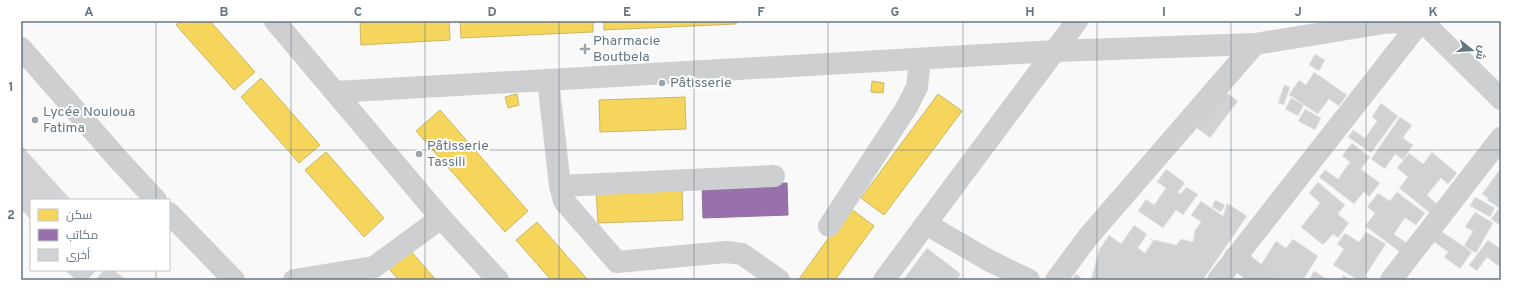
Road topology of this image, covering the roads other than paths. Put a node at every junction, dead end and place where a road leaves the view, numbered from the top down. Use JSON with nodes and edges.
{"nodes":[{"id":1,"x":275,"y":21,"type":"edge"},
{"id":2,"x":1077,"y":21,"type":"edge"},
{"id":3,"x":1414,"y":21,"type":"edge"},
{"id":4,"x":1421,"y":21,"type":"edge"},
{"id":5,"x":1255,"y":44,"type":"junction"},
{"id":6,"x":21,"y":48,"type":"edge"},
{"id":7,"x":1055,"y":51,"type":"junction"},
{"id":8,"x":920,"y":58,"type":"junction"},
{"id":9,"x":548,"y":80,"type":"junction"},
{"id":10,"x":334,"y":92,"type":"junction"},
{"id":11,"x":1501,"y":99,"type":"edge"},
{"id":12,"x":1501,"y":138,"type":"edge"},
{"id":13,"x":774,"y":176,"type":"dead end"},
{"id":14,"x":560,"y":186,"type":"junction"},
{"id":15,"x":155,"y":199,"type":"edge"},
{"id":16,"x":170,"y":214,"type":"edge"},
{"id":17,"x":441,"y":218,"type":"junction"},
{"id":18,"x":926,"y":224,"type":"junction"},
{"id":19,"x":829,"y":226,"type":"dead end"},
{"id":20,"x":1235,"y":257,"type":"junction"},
{"id":21,"x":234,"y":280,"type":"edge"},
{"id":22,"x":294,"y":280,"type":"edge"},
{"id":23,"x":498,"y":280,"type":"edge"},
{"id":24,"x":779,"y":280,"type":"edge"},
{"id":25,"x":884,"y":280,"type":"edge"},
{"id":26,"x":1029,"y":280,"type":"edge"},
{"id":27,"x":1056,"y":280,"type":"edge"},
{"id":28,"x":1218,"y":280,"type":"edge"},
{"id":29,"x":1263,"y":280,"type":"edge"},
{"id":30,"x":1391,"y":280,"type":"edge"}],
"edges":[{"from":1,"to":10,"type":"street"},
{"from":2,"to":7,"type":"street"},
{"from":3,"to":5,"type":"street"},
{"from":4,"to":11,"type":"street"},
{"from":4,"to":20,"type":"street"},
{"from":5,"to":7,"type":"street"},
{"from":5,"to":27,"type":"street"},
{"from":6,"to":15,"type":"street"},
{"from":7,"to":8,"type":"street"},
{"from":7,"to":18,"type":"street"},
{"from":8,"to":9,"type":"street"},
{"from":8,"to":19,"type":"street"},
{"from":9,"to":10,"type":"street"},
{"from":9,"to":14,"type":"street"},
{"from":10,"to":17,"type":"street"},
{"from":12,"to":30,"type":"street"},
{"from":13,"to":14,"type":"street"},
{"from":14,"to":24,"type":"street"},
{"from":16,"to":21,"type":"street"},
{"from":17,"to":22,"type":"street"},
{"from":17,"to":23,"type":"street"},
{"from":18,"to":25,"type":"street"},
{"from":18,"to":26,"type":"street"},
{"from":20,"to":28,"type":"street"},
{"from":20,"to":29,"type":"street"}]}
